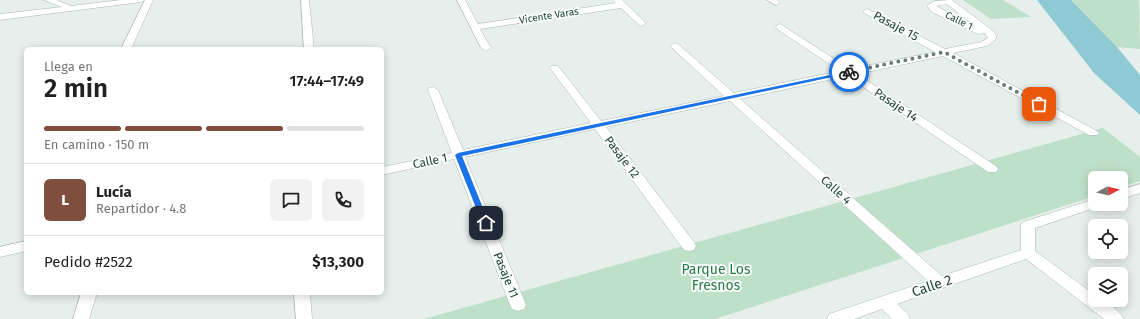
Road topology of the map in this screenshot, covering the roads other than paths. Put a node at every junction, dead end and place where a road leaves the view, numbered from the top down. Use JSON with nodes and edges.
{"nodes":[{"id":1,"x":48,"y":0,"type":"edge"},
{"id":2,"x":83,"y":0,"type":"edge"},
{"id":3,"x":141,"y":0,"type":"edge"},
{"id":4,"x":149,"y":0,"type":"edge"},
{"id":5,"x":305,"y":0,"type":"edge"},
{"id":6,"x":461,"y":0,"type":"edge"},
{"id":7,"x":948,"y":1,"type":"edge"},
{"id":8,"x":620,"y":2,"type":"edge"},
{"id":9,"x":65,"y":7,"type":"junction"},
{"id":10,"x":867,"y":11,"type":"dead end"},
{"id":11,"x":0,"y":17,"type":"edge"},
{"id":12,"x":642,"y":23,"type":"dead end"},
{"id":13,"x":475,"y":27,"type":"junction"},
{"id":14,"x":780,"y":27,"type":"dead end"},
{"id":15,"x":993,"y":38,"type":"junction"},
{"id":16,"x":675,"y":46,"type":"dead end"},
{"id":17,"x":127,"y":47,"type":"edge"},
{"id":18,"x":309,"y":47,"type":"edge"},
{"id":19,"x":486,"y":48,"type":"dead end"},
{"id":20,"x":944,"y":52,"type":"junction"},
{"id":21,"x":555,"y":68,"type":"dead end"},
{"id":22,"x":848,"y":72,"type":"junction"},
{"id":23,"x":433,"y":90,"type":"dead end"},
{"id":24,"x":732,"y":97,"type":"junction"},
{"id":25,"x":598,"y":125,"type":"junction"},
{"id":26,"x":1094,"y":133,"type":"dead end"},
{"id":27,"x":458,"y":155,"type":"junction"},
{"id":28,"x":992,"y":169,"type":"dead end"},
{"id":29,"x":384,"y":171,"type":"edge"},
{"id":30,"x":1140,"y":188,"type":"edge"},
{"id":31,"x":1128,"y":192,"type":"edge"},
{"id":32,"x":1088,"y":206,"type":"edge"},
{"id":33,"x":24,"y":246,"type":"edge"},
{"id":34,"x":689,"y":246,"type":"dead end"},
{"id":35,"x":0,"y":252,"type":"edge"},
{"id":36,"x":1028,"y":253,"type":"junction"},
{"id":37,"x":940,"y":283,"type":"junction"},
{"id":38,"x":88,"y":295,"type":"edge"},
{"id":39,"x":302,"y":295,"type":"edge"},
{"id":40,"x":885,"y":302,"type":"junction"},
{"id":41,"x":518,"y":305,"type":"dead end"},
{"id":42,"x":81,"y":319,"type":"edge"},
{"id":43,"x":304,"y":319,"type":"edge"},
{"id":44,"x":835,"y":319,"type":"edge"},
{"id":45,"x":902,"y":319,"type":"edge"},
{"id":46,"x":1116,"y":319,"type":"edge"}],
"edges":[{"from":1,"to":9,"type":"street"},
{"from":2,"to":9,"type":"street"},
{"from":3,"to":9,"type":"street"},
{"from":4,"to":17,"type":"street"},
{"from":5,"to":18,"type":"street"},
{"from":6,"to":13,"type":"street"},
{"from":7,"to":15,"type":"street","name":"Calle 1"},
{"from":7,"to":15,"type":"street","name":"Calle 1"},
{"from":8,"to":12,"type":"street"},
{"from":8,"to":13,"type":"street","name":"Vicente Varas"},
{"from":9,"to":11,"type":"street"},
{"from":10,"to":20,"type":"street","name":"Pasaje 15"},
{"from":13,"to":19,"type":"street"},
{"from":14,"to":22,"type":"street","name":"Pasaje 14"},
{"from":15,"to":20,"type":"street","name":"Calle 1"},
{"from":16,"to":24,"type":"street","name":"Calle 4"},
{"from":20,"to":22,"type":"street","name":"Calle 1"},
{"from":20,"to":26,"type":"street","name":"Pasaje 15"},
{"from":21,"to":25,"type":"street","name":"Pasaje 12"},
{"from":22,"to":24,"type":"street","name":"Calle 1"},
{"from":22,"to":28,"type":"street","name":"Pasaje 14"},
{"from":23,"to":27,"type":"street","name":"Pasaje 11"},
{"from":24,"to":25,"type":"street","name":"Calle 1"},
{"from":24,"to":37,"type":"street","name":"Calle 4"},
{"from":25,"to":27,"type":"street","name":"Calle 1"},
{"from":25,"to":34,"type":"street","name":"Pasaje 12"},
{"from":27,"to":29,"type":"street","name":"Calle 1"},
{"from":27,"to":41,"type":"street","name":"Pasaje 11"},
{"from":30,"to":31,"type":"street"},
{"from":32,"to":36,"type":"street"},
{"from":33,"to":35,"type":"street"},
{"from":36,"to":37,"type":"street","name":"Calle 2"},
{"from":36,"to":46,"type":"street"},
{"from":37,"to":40,"type":"street","name":"Calle 2"},
{"from":38,"to":42,"type":"street"},
{"from":39,"to":43,"type":"street"},
{"from":40,"to":44,"type":"street","name":"Calle 2"},
{"from":40,"to":45,"type":"street"}]}
